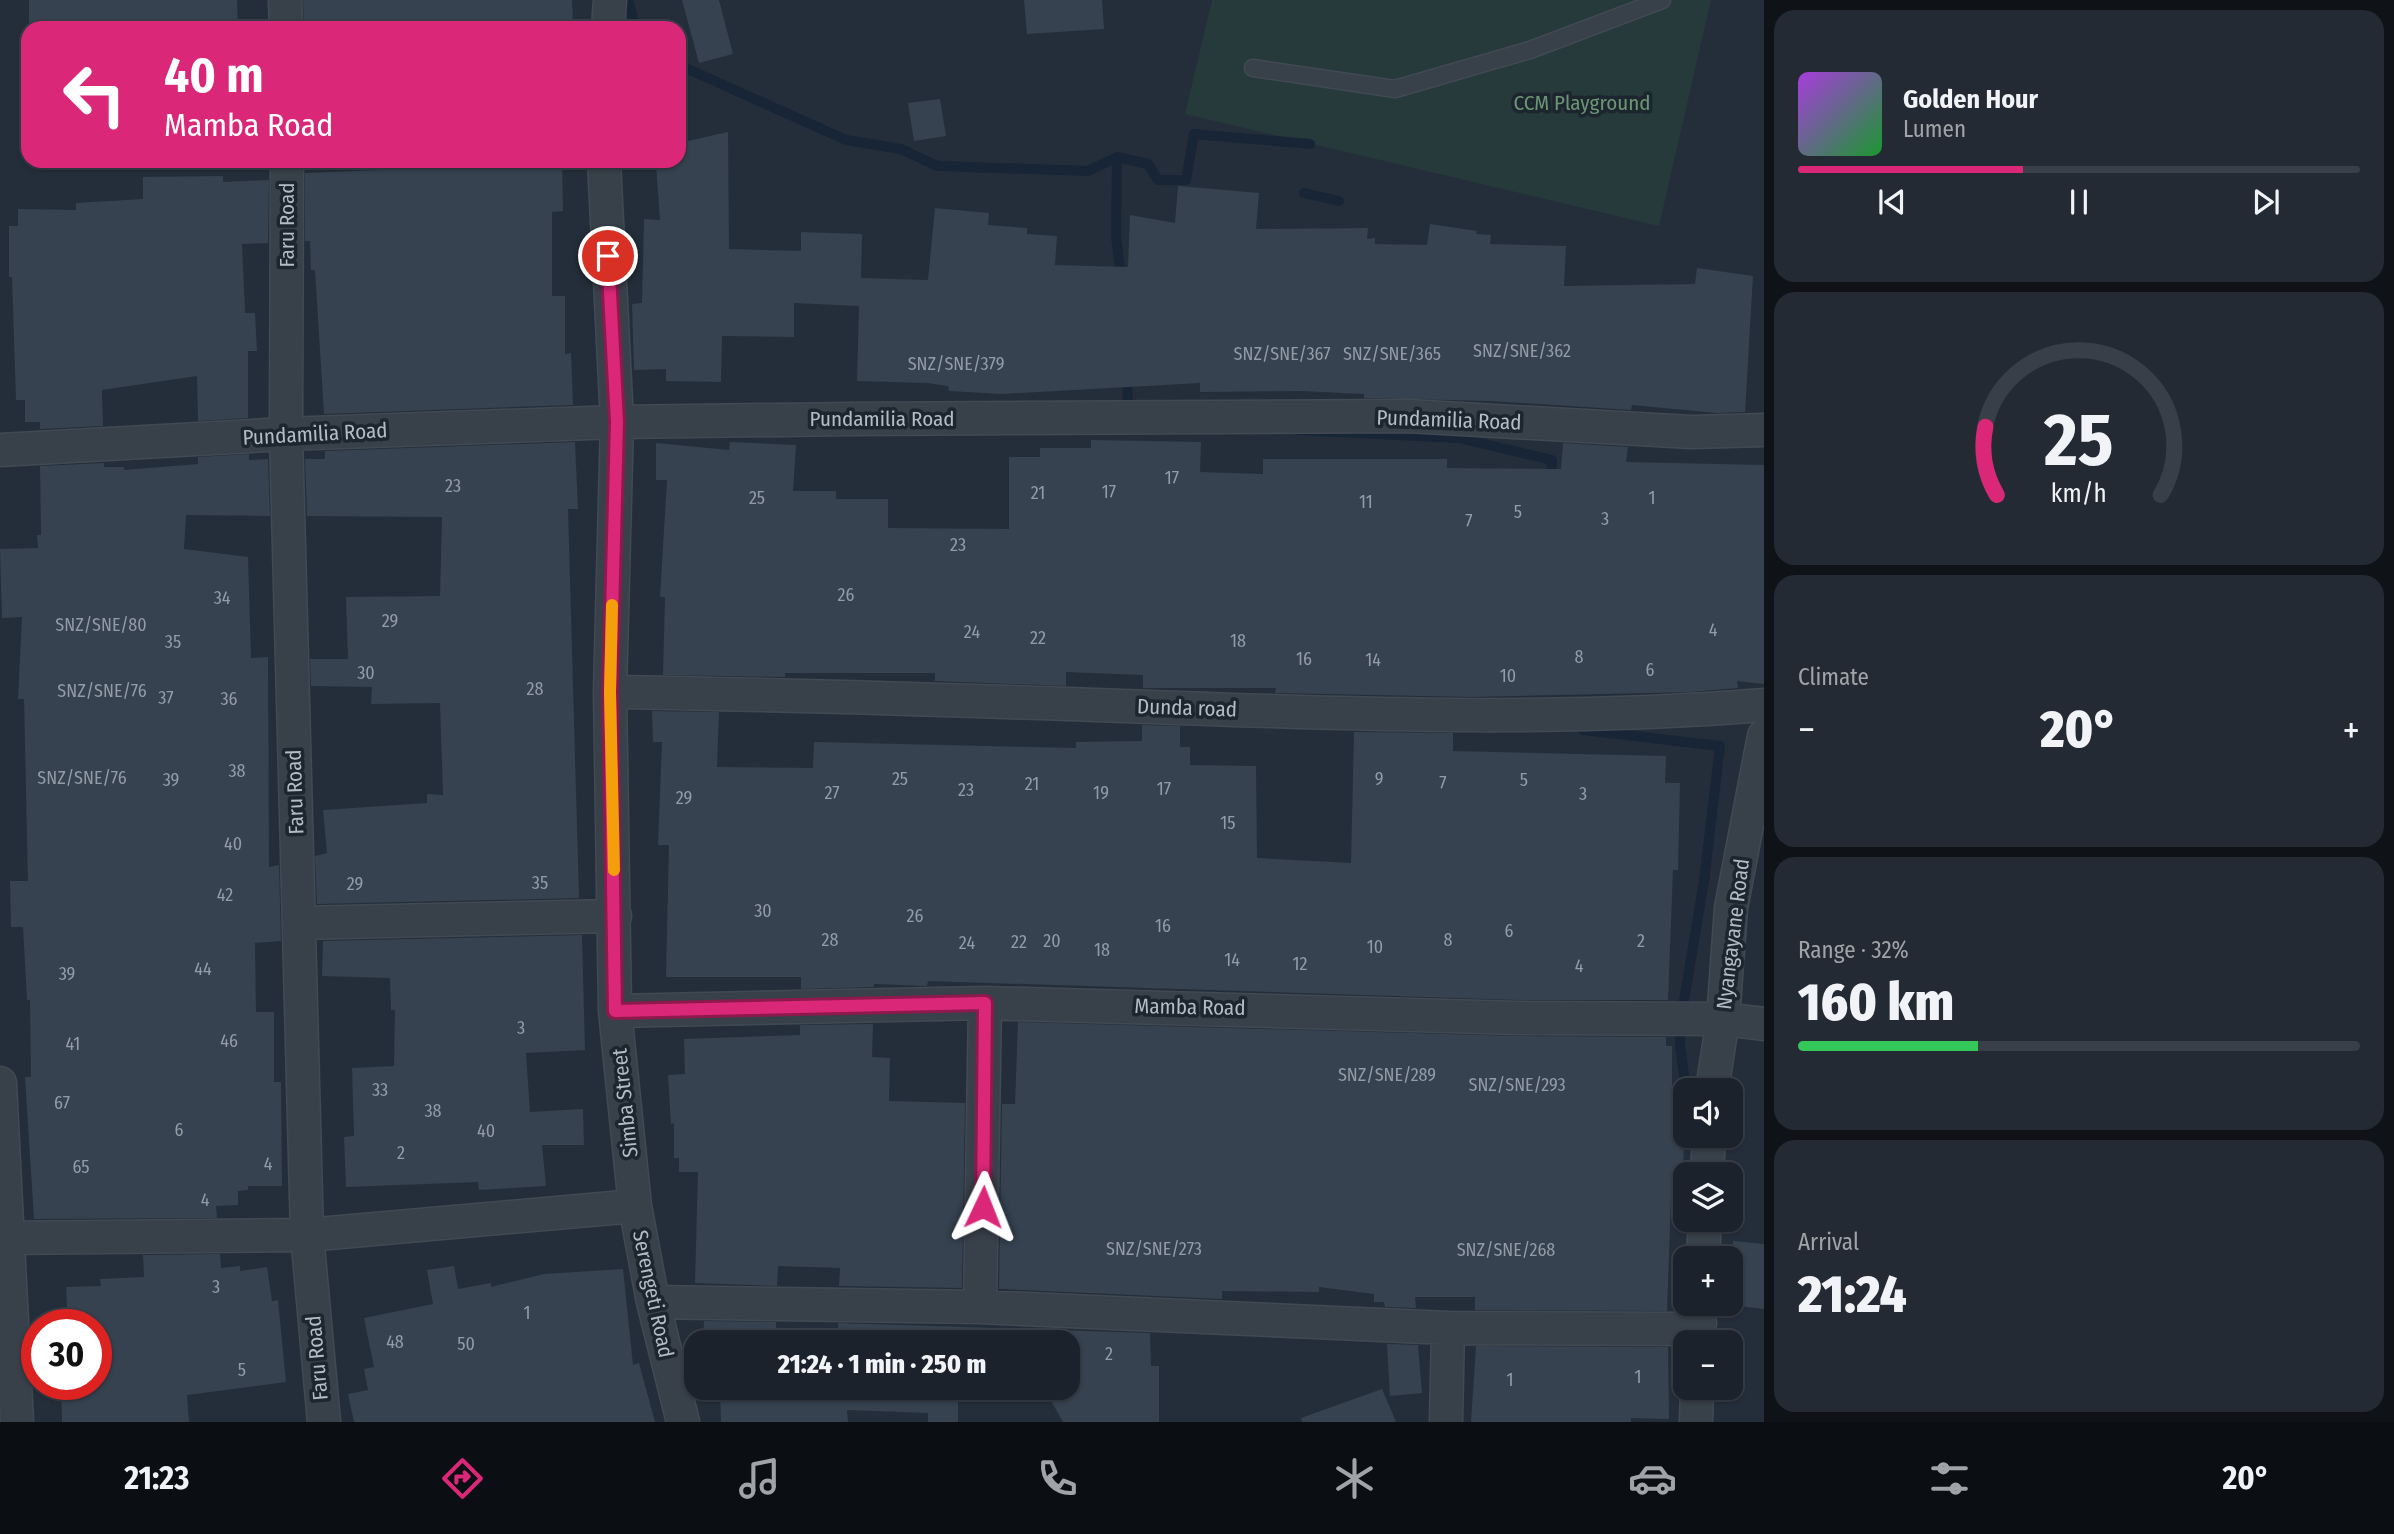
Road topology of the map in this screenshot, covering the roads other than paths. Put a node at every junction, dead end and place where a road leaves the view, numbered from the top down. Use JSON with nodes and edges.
{"nodes":[{"id":1,"x":285,"y":0,"type":"edge"},
{"id":2,"x":610,"y":0,"type":"edge"},
{"id":3,"x":1662,"y":0,"type":"edge"},
{"id":4,"x":286,"y":21,"type":"edge"},
{"id":5,"x":608,"y":21,"type":"edge"},
{"id":6,"x":1253,"y":68,"type":"dead end"},
{"id":7,"x":287,"y":168,"type":"edge"},
{"id":8,"x":604,"y":168,"type":"edge"},
{"id":9,"x":617,"y":422,"type":"junction"},
{"id":10,"x":1764,"y":430,"type":"edge"},
{"id":11,"x":286,"y":434,"type":"junction"},
{"id":12,"x":0,"y":450,"type":"edge"},
{"id":13,"x":610,"y":692,"type":"junction"},
{"id":14,"x":1764,"y":705,"type":"edge"},
{"id":15,"x":1764,"y":736,"type":"edge"},
{"id":16,"x":615,"y":916,"type":"junction"},
{"id":17,"x":299,"y":923,"type":"junction"},
{"id":18,"x":985,"y":1003,"type":"junction"},
{"id":19,"x":615,"y":1011,"type":"junction"},
{"id":20,"x":1723,"y":1019,"type":"junction"},
{"id":21,"x":1764,"y":1024,"type":"edge"},
{"id":22,"x":1714,"y":1078,"type":"edge"},
{"id":23,"x":0,"y":1083,"type":"edge"},
{"id":24,"x":635,"y":1206,"type":"junction"},
{"id":25,"x":307,"y":1236,"type":"junction"},
{"id":26,"x":3,"y":1238,"type":"edge"},
{"id":27,"x":653,"y":1303,"type":"junction"},
{"id":28,"x":980,"y":1307,"type":"junction"},
{"id":29,"x":1700,"y":1323,"type":"edge"},
{"id":30,"x":1448,"y":1328,"type":"junction"},
{"id":31,"x":1697,"y":1400,"type":"edge"},
{"id":32,"x":17,"y":1422,"type":"edge"},
{"id":33,"x":324,"y":1422,"type":"edge"},
{"id":34,"x":683,"y":1422,"type":"edge"},
{"id":35,"x":1446,"y":1422,"type":"edge"},
{"id":36,"x":1696,"y":1422,"type":"edge"}],
"edges":[{"from":1,"to":4,"type":"street"},
{"from":2,"to":5,"type":"street"},
{"from":3,"to":6,"type":"lane"},
{"from":7,"to":11,"type":"street","name":"Faru Road"},
{"from":8,"to":9,"type":"street","name":"Simba Street"},
{"from":9,"to":10,"type":"street","name":"Pundamilia Road"},
{"from":9,"to":11,"type":"street","name":"Pundamilia Road"},
{"from":9,"to":13,"type":"street","name":"Simba Street"},
{"from":11,"to":12,"type":"street","name":"Pundamilia Road"},
{"from":11,"to":17,"type":"street","name":"Faru Road"},
{"from":13,"to":14,"type":"street","name":"Dunda road"},
{"from":13,"to":16,"type":"street","name":"Simba Street"},
{"from":15,"to":20,"type":"street","name":"Nyangayane Road"},
{"from":16,"to":17,"type":"street"},
{"from":16,"to":19,"type":"street","name":"Simba Street"},
{"from":17,"to":25,"type":"street","name":"Faru Road"},
{"from":18,"to":19,"type":"street","name":"Mamba Road"},
{"from":18,"to":20,"type":"street","name":"Mamba Road"},
{"from":18,"to":28,"type":"street"},
{"from":19,"to":24,"type":"street","name":"Simba Street"},
{"from":20,"to":21,"type":"street","name":"Mamba Road"},
{"from":20,"to":22,"type":"street","name":"Nyangayane Road"},
{"from":23,"to":26,"type":"street"},
{"from":24,"to":25,"type":"street"},
{"from":24,"to":27,"type":"street","name":"Serengeti Road"},
{"from":25,"to":26,"type":"street"},
{"from":25,"to":33,"type":"street","name":"Faru Road"},
{"from":26,"to":32,"type":"street"},
{"from":27,"to":28,"type":"street"},
{"from":27,"to":34,"type":"street","name":"Serengeti Road"},
{"from":28,"to":30,"type":"street"},
{"from":29,"to":30,"type":"street"},
{"from":30,"to":35,"type":"street"},
{"from":31,"to":36,"type":"street"}]}
